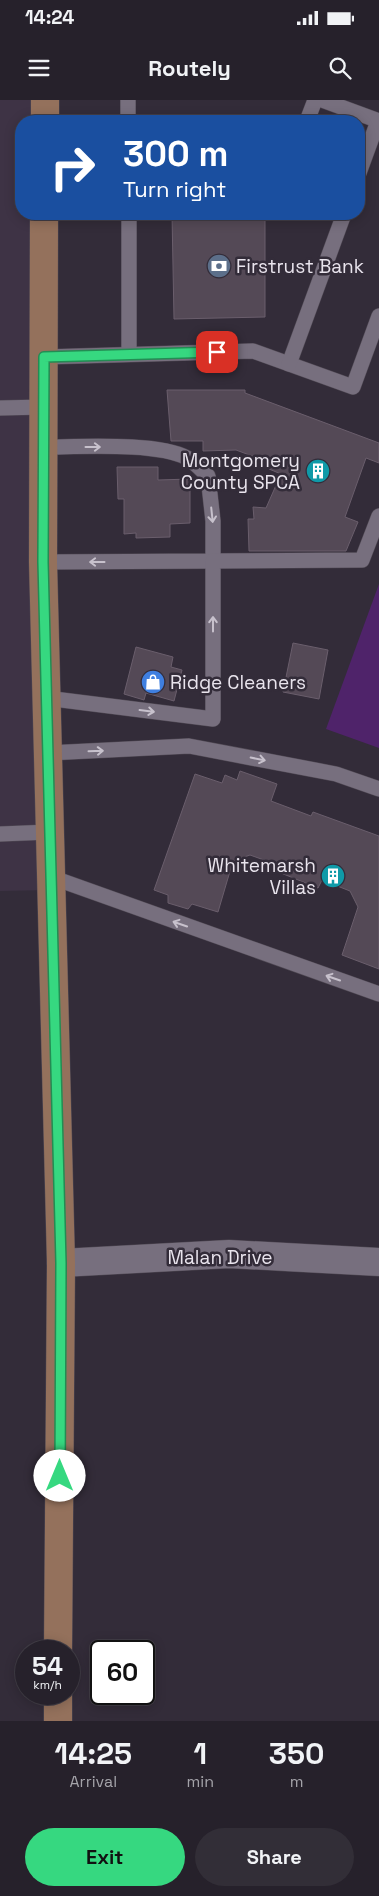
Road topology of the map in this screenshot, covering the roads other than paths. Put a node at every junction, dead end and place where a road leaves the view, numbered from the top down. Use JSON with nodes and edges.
{"nodes":[{"id":1,"x":45,"y":100,"type":"edge"},
{"id":2,"x":128,"y":100,"type":"edge"},
{"id":3,"x":315,"y":100,"type":"edge"},
{"id":4,"x":322,"y":100,"type":"edge"},
{"id":5,"x":44,"y":115,"type":"edge"},
{"id":6,"x":128,"y":115,"type":"edge"},
{"id":7,"x":309,"y":115,"type":"edge"},
{"id":8,"x":362,"y":115,"type":"edge"},
{"id":9,"x":365,"y":116,"type":"edge"},
{"id":10,"x":378,"y":121,"type":"edge"},
{"id":11,"x":365,"y":157,"type":"edge"},
{"id":12,"x":44,"y":220,"type":"edge"},
{"id":13,"x":129,"y":220,"type":"edge"},
{"id":14,"x":342,"y":220,"type":"edge"},
{"id":15,"x":379,"y":316,"type":"edge"},
{"id":16,"x":129,"y":354,"type":"junction"},
{"id":17,"x":44,"y":357,"type":"junction"},
{"id":18,"x":289,"y":364,"type":"junction"},
{"id":19,"x":44,"y":407,"type":"junction"},
{"id":20,"x":0,"y":408,"type":"edge"},
{"id":21,"x":44,"y":447,"type":"junction"},
{"id":22,"x":379,"y":516,"type":"edge"},
{"id":23,"x":213,"y":561,"type":"junction"},
{"id":24,"x":43,"y":562,"type":"junction"},
{"id":25,"x":46,"y":698,"type":"junction"},
{"id":26,"x":48,"y":753,"type":"junction"},
{"id":27,"x":379,"y":789,"type":"edge"},
{"id":28,"x":50,"y":832,"type":"junction"},
{"id":29,"x":0,"y":834,"type":"edge"},
{"id":30,"x":51,"y":877,"type":"junction"},
{"id":31,"x":379,"y":994,"type":"edge"},
{"id":32,"x":379,"y":1262,"type":"edge"},
{"id":33,"x":61,"y":1263,"type":"junction"},
{"id":34,"x":58,"y":1640,"type":"edge"},
{"id":35,"x":58,"y":1705,"type":"edge"},
{"id":36,"x":58,"y":1721,"type":"edge"}],
"edges":[{"from":1,"to":5,"type":"main road"},
{"from":2,"to":6,"type":"lane"},
{"from":3,"to":7,"type":"lane"},
{"from":4,"to":8,"type":"lane"},
{"from":9,"to":10,"type":"lane"},
{"from":10,"to":11,"type":"lane"},
{"from":12,"to":17,"type":"main road"},
{"from":13,"to":16,"type":"lane"},
{"from":14,"to":18,"type":"lane"},
{"from":15,"to":18,"type":"lane"},
{"from":16,"to":17,"type":"lane"},
{"from":16,"to":18,"type":"lane"},
{"from":17,"to":19,"type":"main road"},
{"from":19,"to":20,"type":"lane"},
{"from":19,"to":21,"type":"main road"},
{"from":21,"to":23,"type":"lane","one_way":true},
{"from":21,"to":24,"type":"main road"},
{"from":22,"to":23,"type":"lane"},
{"from":23,"to":24,"type":"lane","one_way":true},
{"from":25,"to":23,"type":"lane","one_way":true},
{"from":24,"to":25,"type":"main road"},
{"from":25,"to":26,"type":"main road"},
{"from":26,"to":27,"type":"lane","one_way":true},
{"from":26,"to":28,"type":"main road"},
{"from":28,"to":29,"type":"lane"},
{"from":28,"to":30,"type":"main road"},
{"from":31,"to":30,"type":"lane","one_way":true},
{"from":30,"to":33,"type":"main road"},
{"from":32,"to":33,"type":"street","name":"Malan Drive"},
{"from":33,"to":34,"type":"main road"},
{"from":35,"to":36,"type":"main road"}]}
